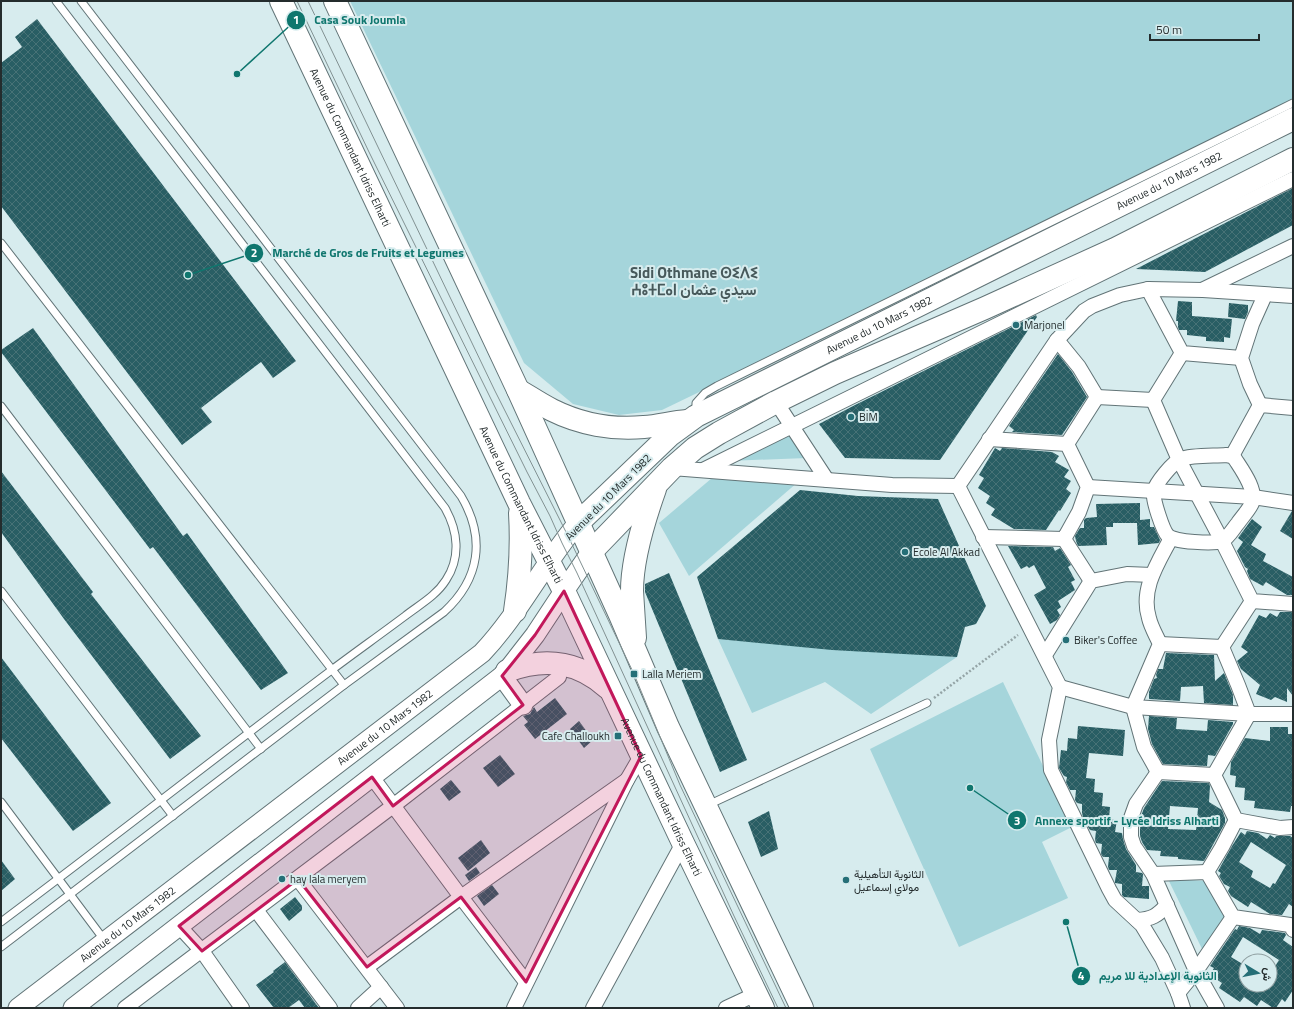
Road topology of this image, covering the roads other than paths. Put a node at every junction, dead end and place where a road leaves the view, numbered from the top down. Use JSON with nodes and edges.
{"nodes":[{"id":1,"x":56,"y":1,"type":"edge"},
{"id":2,"x":81,"y":1,"type":"edge"},
{"id":3,"x":281,"y":1,"type":"edge"},
{"id":4,"x":335,"y":1,"type":"edge"},
{"id":5,"x":1293,"y":102,"type":"edge"},
{"id":6,"x":1293,"y":120,"type":"edge"},
{"id":7,"x":1293,"y":159,"type":"edge"},
{"id":8,"x":1293,"y":179,"type":"edge"},
{"id":9,"x":1,"y":243,"type":"edge"},
{"id":10,"x":1293,"y":246,"type":"edge"},
{"id":11,"x":1148,"y":289,"type":"junction"},
{"id":12,"x":1203,"y":290,"type":"junction"},
{"id":13,"x":1265,"y":294,"type":"junction"},
{"id":14,"x":1293,"y":296,"type":"edge"},
{"id":15,"x":1057,"y":340,"type":"junction"},
{"id":16,"x":1182,"y":353,"type":"junction"},
{"id":17,"x":1241,"y":358,"type":"junction"},
{"id":18,"x":518,"y":390,"type":"junction"},
{"id":19,"x":1097,"y":396,"type":"junction"},
{"id":20,"x":1153,"y":400,"type":"junction"},
{"id":21,"x":776,"y":402,"type":"junction"},
{"id":22,"x":1260,"y":405,"type":"junction"},
{"id":23,"x":1,"y":406,"type":"edge"},
{"id":24,"x":1293,"y":408,"type":"edge"},
{"id":25,"x":692,"y":418,"type":"junction"},
{"id":26,"x":792,"y":427,"type":"junction"},
{"id":27,"x":989,"y":439,"type":"junction"},
{"id":28,"x":1067,"y":444,"type":"junction"},
{"id":29,"x":1232,"y":456,"type":"junction"},
{"id":30,"x":1179,"y":460,"type":"junction"},
{"id":31,"x":703,"y":470,"type":"junction"},
{"id":32,"x":665,"y":475,"type":"junction"},
{"id":33,"x":827,"y":480,"type":"junction"},
{"id":34,"x":958,"y":486,"type":"junction"},
{"id":35,"x":1088,"y":487,"type":"junction"},
{"id":36,"x":1154,"y":491,"type":"junction"},
{"id":37,"x":1197,"y":493,"type":"junction"},
{"id":38,"x":1253,"y":497,"type":"junction"},
{"id":39,"x":519,"y":503,"type":"junction"},
{"id":40,"x":1293,"y":503,"type":"edge"},
{"id":41,"x":578,"y":524,"type":"junction"},
{"id":42,"x":983,"y":537,"type":"junction"},
{"id":43,"x":1171,"y":538,"type":"junction"},
{"id":44,"x":1064,"y":539,"type":"junction"},
{"id":45,"x":1222,"y":541,"type":"junction"},
{"id":46,"x":591,"y":552,"type":"junction"},
{"id":47,"x":549,"y":562,"type":"junction"},
{"id":48,"x":1152,"y":575,"type":"junction"},
{"id":49,"x":1091,"y":582,"type":"junction"},
{"id":50,"x":1,"y":591,"type":"edge"},
{"id":51,"x":564,"y":591,"type":"junction"},
{"id":52,"x":1252,"y":601,"type":"junction"},
{"id":53,"x":1293,"y":604,"type":"edge"},
{"id":54,"x":515,"y":610,"type":"junction"},
{"id":55,"x":1160,"y":644,"type":"junction"},
{"id":56,"x":1222,"y":647,"type":"junction"},
{"id":57,"x":636,"y":653,"type":"junction"},
{"id":58,"x":1045,"y":655,"type":"junction"},
{"id":59,"x":332,"y":670,"type":"junction"},
{"id":60,"x":504,"y":674,"type":"junction"},
{"id":61,"x":559,"y":677,"type":"dead end"},
{"id":62,"x":344,"y":685,"type":"junction"},
{"id":63,"x":1060,"y":687,"type":"junction"},
{"id":64,"x":610,"y":689,"type":"junction"},
{"id":65,"x":927,"y":703,"type":"road end"},
{"id":66,"x":523,"y":705,"type":"junction"},
{"id":67,"x":1132,"y":707,"type":"junction"},
{"id":68,"x":1249,"y":714,"type":"junction"},
{"id":69,"x":1293,"y":714,"type":"edge"},
{"id":70,"x":250,"y":733,"type":"junction"},
{"id":71,"x":262,"y":749,"type":"junction"},
{"id":72,"x":641,"y":756,"type":"junction"},
{"id":73,"x":1158,"y":772,"type":"junction"},
{"id":74,"x":1214,"y":775,"type":"junction"},
{"id":75,"x":372,"y":778,"type":"junction"},
{"id":76,"x":627,"y":780,"type":"junction"},
{"id":77,"x":161,"y":801,"type":"junction"},
{"id":78,"x":1,"y":802,"type":"edge"},
{"id":79,"x":393,"y":806,"type":"junction"},
{"id":80,"x":706,"y":806,"type":"junction"},
{"id":81,"x":173,"y":816,"type":"junction"},
{"id":82,"x":1236,"y":820,"type":"junction"},
{"id":83,"x":1293,"y":827,"type":"edge"},
{"id":84,"x":682,"y":843,"type":"junction"},
{"id":85,"x":1207,"y":872,"type":"junction"},
{"id":86,"x":1153,"y":874,"type":"junction"},
{"id":87,"x":298,"y":878,"type":"junction"},
{"id":88,"x":59,"y":879,"type":"junction"},
{"id":89,"x":70,"y":894,"type":"junction"},
{"id":90,"x":461,"y":897,"type":"junction"},
{"id":91,"x":1167,"y":905,"type":"junction"},
{"id":92,"x":256,"y":910,"type":"junction"},
{"id":93,"x":1234,"y":917,"type":"junction"},
{"id":94,"x":1137,"y":920,"type":"junction"},
{"id":95,"x":1,"y":922,"type":"edge"},
{"id":96,"x":1292,"y":925,"type":"edge"},
{"id":97,"x":179,"y":926,"type":"junction"},
{"id":98,"x":105,"y":940,"type":"junction"},
{"id":99,"x":1,"y":947,"type":"edge"},
{"id":100,"x":202,"y":951,"type":"junction"},
{"id":101,"x":367,"y":967,"type":"junction"},
{"id":102,"x":1196,"y":971,"type":"junction"},
{"id":103,"x":526,"y":982,"type":"junction"},
{"id":104,"x":381,"y":987,"type":"junction"},
{"id":105,"x":1178,"y":993,"type":"junction"},
{"id":106,"x":760,"y":1001,"type":"edge"},
{"id":107,"x":18,"y":1008,"type":"edge"},
{"id":108,"x":73,"y":1008,"type":"edge"},
{"id":109,"x":126,"y":1008,"type":"edge"},
{"id":110,"x":242,"y":1008,"type":"edge"},
{"id":111,"x":330,"y":1008,"type":"edge"},
{"id":112,"x":358,"y":1008,"type":"edge"},
{"id":113,"x":398,"y":1008,"type":"edge"},
{"id":114,"x":514,"y":1008,"type":"edge"},
{"id":115,"x":593,"y":1008,"type":"edge"},
{"id":116,"x":726,"y":1008,"type":"edge"},
{"id":117,"x":802,"y":1008,"type":"edge"},
{"id":118,"x":1183,"y":1008,"type":"edge"},
{"id":119,"x":1217,"y":1008,"type":"edge"}],
"edges":[{"from":1,"to":59,"type":"lane"},
{"from":2,"to":62,"type":"lane"},
{"from":3,"to":39,"type":"main road","name":"Avenue du Commandant Idriss Elharti"},
{"from":4,"to":18,"type":"main road"},
{"from":5,"to":25,"type":"lane"},
{"from":6,"to":25,"type":"main road","name":"Avenue du 10 Mars 1982"},
{"from":7,"to":21,"type":"main road"},
{"from":8,"to":26,"type":"street"},
{"from":9,"to":59,"type":"lane"},
{"from":10,"to":12,"type":"street"},
{"from":11,"to":12,"type":"street"},
{"from":11,"to":15,"type":"street"},
{"from":11,"to":16,"type":"street"},
{"from":12,"to":13,"type":"street"},
{"from":13,"to":14,"type":"street"},
{"from":13,"to":17,"type":"street"},
{"from":15,"to":19,"type":"street"},
{"from":15,"to":27,"type":"street"},
{"from":16,"to":17,"type":"street"},
{"from":16,"to":20,"type":"street"},
{"from":17,"to":22,"type":"street"},
{"from":18,"to":25,"type":"main road"},
{"from":18,"to":41,"type":"main road"},
{"from":19,"to":20,"type":"street"},
{"from":19,"to":28,"type":"street"},
{"from":20,"to":30,"type":"street"},
{"from":21,"to":26,"type":"street"},
{"from":21,"to":32,"type":"main road"},
{"from":22,"to":24,"type":"street"},
{"from":22,"to":29,"type":"street"},
{"from":23,"to":70,"type":"lane"},
{"from":25,"to":41,"type":"main road","name":"Avenue du 10 Mars 1982"},
{"from":26,"to":31,"type":"street"},
{"from":26,"to":33,"type":"street"},
{"from":27,"to":28,"type":"street"},
{"from":27,"to":34,"type":"street"},
{"from":28,"to":35,"type":"street"},
{"from":29,"to":30,"type":"street"},
{"from":29,"to":38,"type":"street"},
{"from":30,"to":36,"type":"street"},
{"from":30,"to":37,"type":"street"},
{"from":31,"to":32,"type":"street"},
{"from":31,"to":33,"type":"street"},
{"from":32,"to":46,"type":"main road"},
{"from":32,"to":57,"type":"main road"},
{"from":33,"to":34,"type":"street"},
{"from":34,"to":42,"type":"street"},
{"from":35,"to":36,"type":"street"},
{"from":35,"to":44,"type":"street"},
{"from":36,"to":37,"type":"street"},
{"from":36,"to":43,"type":"street"},
{"from":37,"to":38,"type":"street"},
{"from":37,"to":45,"type":"street"},
{"from":38,"to":40,"type":"street"},
{"from":38,"to":45,"type":"street"},
{"from":39,"to":47,"type":"main road","name":"Avenue du Commandant Idriss Elharti"},
{"from":39,"to":54,"type":"main road"},
{"from":41,"to":46,"type":"main road"},
{"from":41,"to":47,"type":"main road","name":"Avenue du 10 Mars 1982"},
{"from":42,"to":44,"type":"street"},
{"from":42,"to":58,"type":"street"},
{"from":43,"to":45,"type":"street"},
{"from":43,"to":48,"type":"street"},
{"from":44,"to":49,"type":"street"},
{"from":45,"to":52,"type":"street"},
{"from":46,"to":51,"type":"main road"},
{"from":46,"to":57,"type":"main road"},
{"from":47,"to":51,"type":"main road","name":"Avenue du Commandant Idriss Elharti"},
{"from":47,"to":54,"type":"main road","name":"Avenue du 10 Mars 1982"},
{"from":48,"to":49,"type":"street"},
{"from":48,"to":55,"type":"street"},
{"from":49,"to":58,"type":"street"},
{"from":50,"to":77,"type":"lane"},
{"from":51,"to":60,"type":"main road"},
{"from":51,"to":64,"type":"main road","name":"Avenue du Commandant Idriss Elharti"},
{"from":52,"to":53,"type":"street"},
{"from":52,"to":56,"type":"street"},
{"from":54,"to":98,"type":"main road","name":"Avenue du 10 Mars 1982"},
{"from":55,"to":56,"type":"street"},
{"from":55,"to":67,"type":"street"},
{"from":56,"to":68,"type":"street"},
{"from":57,"to":80,"type":"main road"},
{"from":58,"to":63,"type":"street"},
{"from":59,"to":62,"type":"lane"},
{"from":59,"to":70,"type":"lane"},
{"from":60,"to":64,"type":"main road"},
{"from":60,"to":66,"type":"main road"},
{"from":60,"to":75,"type":"main road"},
{"from":61,"to":66,"type":"street"},
{"from":62,"to":71,"type":"lane"},
{"from":63,"to":67,"type":"street"},
{"from":63,"to":94,"type":"street"},
{"from":64,"to":72,"type":"main road","name":"Avenue du Commandant Idriss Elharti"},
{"from":65,"to":80,"type":"lane"},
{"from":66,"to":79,"type":"street"},
{"from":67,"to":68,"type":"street"},
{"from":67,"to":73,"type":"street"},
{"from":68,"to":69,"type":"street"},
{"from":68,"to":74,"type":"street"},
{"from":70,"to":71,"type":"lane"},
{"from":70,"to":77,"type":"lane"},
{"from":71,"to":81,"type":"lane"},
{"from":72,"to":76,"type":"street"},
{"from":72,"to":84,"type":"main road","name":"Avenue du Commandant Idriss Elharti"},
{"from":73,"to":74,"type":"street"},
{"from":73,"to":86,"type":"street"},
{"from":74,"to":82,"type":"street"},
{"from":75,"to":79,"type":"street"},
{"from":75,"to":97,"type":"main road"},
{"from":76,"to":90,"type":"street"},
{"from":76,"to":103,"type":"street"},
{"from":77,"to":81,"type":"lane"},
{"from":77,"to":88,"type":"lane"},
{"from":78,"to":88,"type":"lane"},
{"from":79,"to":87,"type":"street"},
{"from":79,"to":90,"type":"street"},
{"from":80,"to":117,"type":"main road"},
{"from":81,"to":89,"type":"lane"},
{"from":82,"to":83,"type":"street"},
{"from":82,"to":85,"type":"street"},
{"from":84,"to":106,"type":"main road","name":"Avenue du Commandant Idriss Elharti"},
{"from":84,"to":115,"type":"street"},
{"from":85,"to":86,"type":"street"},
{"from":85,"to":93,"type":"street"},
{"from":86,"to":91,"type":"street"},
{"from":87,"to":92,"type":"street"},
{"from":87,"to":101,"type":"street"},
{"from":88,"to":89,"type":"lane"},
{"from":88,"to":95,"type":"lane"},
{"from":89,"to":98,"type":"lane"},
{"from":89,"to":99,"type":"lane"},
{"from":90,"to":101,"type":"street"},
{"from":90,"to":103,"type":"street"},
{"from":91,"to":94,"type":"street"},
{"from":91,"to":102,"type":"street"},
{"from":92,"to":100,"type":"street"},
{"from":92,"to":111,"type":"street"},
{"from":93,"to":96,"type":"street"},
{"from":93,"to":102,"type":"street"},
{"from":94,"to":105,"type":"street"},
{"from":97,"to":100,"type":"street"},
{"from":97,"to":108,"type":"main road"},
{"from":98,"to":107,"type":"main road","name":"Avenue du 10 Mars 1982"},
{"from":100,"to":109,"type":"street"},
{"from":100,"to":110,"type":"street"},
{"from":101,"to":104,"type":"street"},
{"from":102,"to":105,"type":"street"},
{"from":102,"to":119,"type":"street"},
{"from":103,"to":114,"type":"street"},
{"from":104,"to":112,"type":"street"},
{"from":104,"to":113,"type":"street"},
{"from":105,"to":118,"type":"street"},
{"from":106,"to":116,"type":"street"}]}
